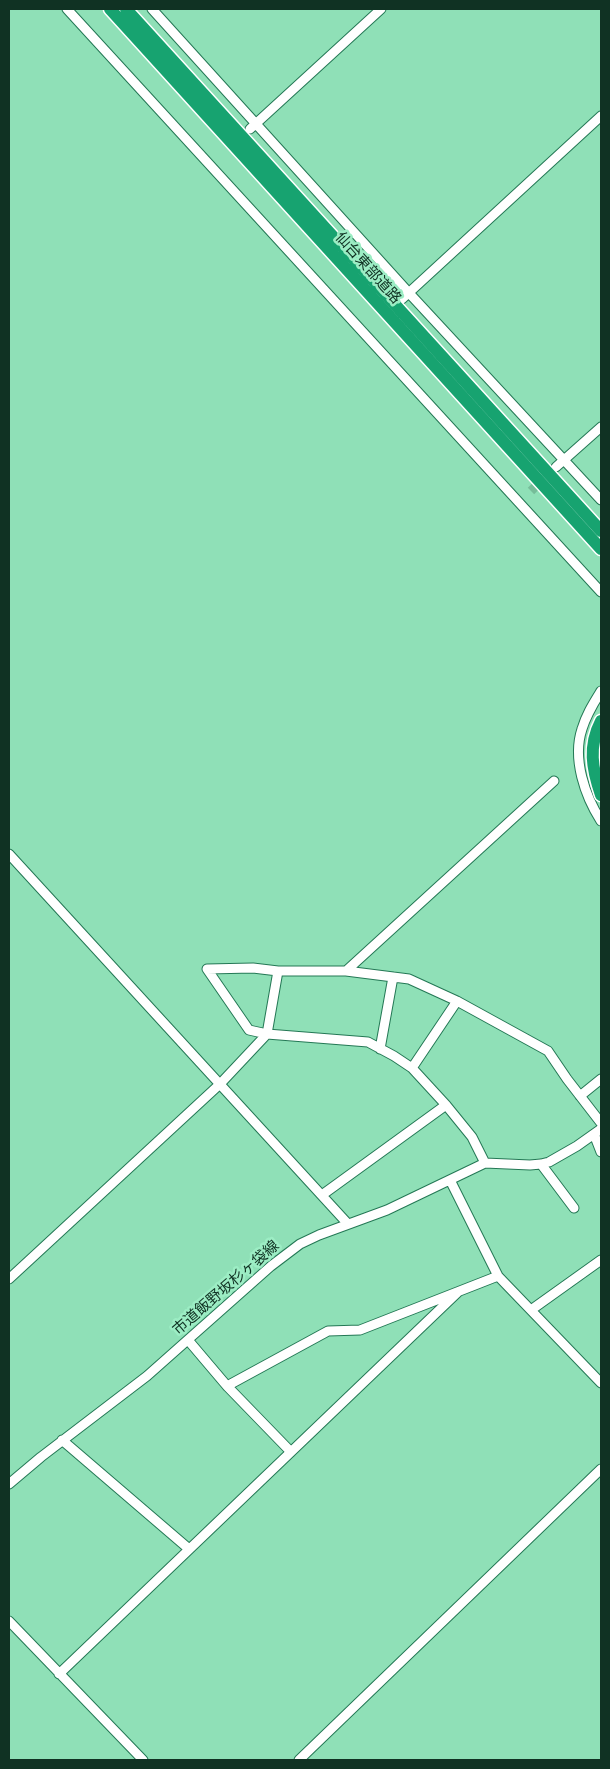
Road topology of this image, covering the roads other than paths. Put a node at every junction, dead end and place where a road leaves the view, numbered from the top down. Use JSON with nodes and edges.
{"nodes":[{"id":1,"x":67,"y":9,"type":"edge"},
{"id":2,"x":110,"y":9,"type":"edge"},
{"id":3,"x":126,"y":9,"type":"edge"},
{"id":4,"x":152,"y":9,"type":"edge"},
{"id":5,"x":381,"y":9,"type":"edge"},
{"id":6,"x":601,"y":116,"type":"edge"},
{"id":7,"x":253,"y":127,"type":"junction"},
{"id":8,"x":405,"y":296,"type":"junction"},
{"id":9,"x":601,"y":427,"type":"edge"},
{"id":10,"x":519,"y":449,"type":"junction"},
{"id":11,"x":564,"y":460,"type":"junction"},
{"id":12,"x":556,"y":467,"type":"dead end"},
{"id":13,"x":601,"y":500,"type":"edge"},
{"id":14,"x":601,"y":521,"type":"edge"},
{"id":15,"x":601,"y":531,"type":"edge"},
{"id":16,"x":601,"y":550,"type":"edge"},
{"id":17,"x":601,"y":559,"type":"edge"},
{"id":18,"x":601,"y":592,"type":"edge"},
{"id":19,"x":601,"y":691,"type":"edge"},
{"id":20,"x":601,"y":720,"type":"edge"},
{"id":21,"x":554,"y":781,"type":"dead end"},
{"id":22,"x":601,"y":795,"type":"edge"},
{"id":23,"x":601,"y":821,"type":"edge"},
{"id":24,"x":9,"y":854,"type":"edge"},
{"id":25,"x":278,"y":971,"type":"junction"},
{"id":26,"x":346,"y":972,"type":"junction"},
{"id":27,"x":393,"y":977,"type":"junction"},
{"id":28,"x":457,"y":1002,"type":"junction"},
{"id":29,"x":268,"y":1034,"type":"junction"},
{"id":30,"x":380,"y":1049,"type":"junction"},
{"id":31,"x":412,"y":1068,"type":"junction"},
{"id":32,"x":601,"y":1079,"type":"edge"},
{"id":33,"x":220,"y":1084,"type":"junction"},
{"id":34,"x":580,"y":1096,"type":"junction"},
{"id":35,"x":446,"y":1105,"type":"junction"},
{"id":36,"x":601,"y":1123,"type":"edge"},
{"id":37,"x":598,"y":1131,"type":"edge"},
{"id":38,"x":601,"y":1152,"type":"edge"},
{"id":39,"x":486,"y":1163,"type":"junction"},
{"id":40,"x":541,"y":1164,"type":"junction"},
{"id":41,"x":450,"y":1180,"type":"junction"},
{"id":42,"x":322,"y":1195,"type":"junction"},
{"id":43,"x":574,"y":1208,"type":"dead end"},
{"id":44,"x":348,"y":1224,"type":"junction"},
{"id":45,"x":601,"y":1260,"type":"edge"},
{"id":46,"x":498,"y":1276,"type":"junction"},
{"id":47,"x":9,"y":1279,"type":"edge"},
{"id":48,"x":458,"y":1292,"type":"junction"},
{"id":49,"x":531,"y":1310,"type":"junction"},
{"id":50,"x":188,"y":1340,"type":"junction"},
{"id":51,"x":601,"y":1383,"type":"edge"},
{"id":52,"x":227,"y":1386,"type":"junction"},
{"id":53,"x":62,"y":1440,"type":"junction"},
{"id":54,"x":291,"y":1452,"type":"junction"},
{"id":55,"x":601,"y":1469,"type":"edge"},
{"id":56,"x":9,"y":1484,"type":"edge"},
{"id":57,"x":189,"y":1549,"type":"junction"},
{"id":58,"x":10,"y":1627,"type":"edge"},
{"id":59,"x":59,"y":1674,"type":"junction"},
{"id":60,"x":143,"y":1760,"type":"edge"},
{"id":61,"x":299,"y":1760,"type":"edge"}],
"edges":[{"from":1,"to":18,"type":"street"},
{"from":2,"to":10,"type":"highway","name":"仙台東部道路"},
{"from":3,"to":10,"type":"highway","name":"仙台東部道路"},
{"from":4,"to":7,"type":"street"},
{"from":5,"to":7,"type":"street"},
{"from":6,"to":8,"type":"street"},
{"from":7,"to":8,"type":"street"},
{"from":8,"to":11,"type":"street"},
{"from":9,"to":11,"type":"street"},
{"from":10,"to":14,"type":"highway"},
{"from":10,"to":15,"type":"highway","name":"仙台東部道路"},
{"from":10,"to":16,"type":"highway","name":"仙台東部道路"},
{"from":10,"to":17,"type":"highway"},
{"from":11,"to":12,"type":"street"},
{"from":11,"to":13,"type":"street"},
{"from":19,"to":23,"type":"street"},
{"from":20,"to":22,"type":"highway"},
{"from":21,"to":26,"type":"street"},
{"from":24,"to":33,"type":"street"},
{"from":25,"to":26,"type":"street"},
{"from":25,"to":29,"type":"street"},
{"from":25,"to":29,"type":"street"},
{"from":26,"to":27,"type":"street"},
{"from":27,"to":28,"type":"street"},
{"from":27,"to":30,"type":"street"},
{"from":28,"to":31,"type":"street"},
{"from":28,"to":34,"type":"street"},
{"from":29,"to":30,"type":"street"},
{"from":29,"to":33,"type":"street"},
{"from":30,"to":31,"type":"street"},
{"from":31,"to":35,"type":"street"},
{"from":32,"to":34,"type":"street"},
{"from":33,"to":42,"type":"street"},
{"from":33,"to":47,"type":"street"},
{"from":34,"to":36,"type":"street"},
{"from":35,"to":39,"type":"street"},
{"from":35,"to":42,"type":"street"},
{"from":37,"to":38,"type":"street"},
{"from":37,"to":40,"type":"street","name":"市道飯野坂杉ヶ袋線"},
{"from":39,"to":40,"type":"street","name":"市道飯野坂杉ヶ袋線"},
{"from":39,"to":41,"type":"street","name":"市道飯野坂杉ヶ袋線"},
{"from":40,"to":43,"type":"street"},
{"from":41,"to":44,"type":"street","name":"市道飯野坂杉ヶ袋線"},
{"from":41,"to":46,"type":"street"},
{"from":42,"to":44,"type":"street"},
{"from":44,"to":50,"type":"street","name":"市道飯野坂杉ヶ袋線"},
{"from":45,"to":49,"type":"street"},
{"from":46,"to":48,"type":"street"},
{"from":46,"to":49,"type":"street"},
{"from":48,"to":52,"type":"street"},
{"from":48,"to":54,"type":"street"},
{"from":49,"to":51,"type":"street"},
{"from":50,"to":52,"type":"street"},
{"from":50,"to":53,"type":"street","name":"市道飯野坂杉ヶ袋線"},
{"from":52,"to":54,"type":"street"},
{"from":53,"to":56,"type":"street","name":"市道飯野坂杉ヶ袋線"},
{"from":53,"to":57,"type":"street"},
{"from":54,"to":57,"type":"street"},
{"from":55,"to":61,"type":"street"},
{"from":57,"to":59,"type":"street"},
{"from":58,"to":59,"type":"street"},
{"from":59,"to":60,"type":"street"}]}
